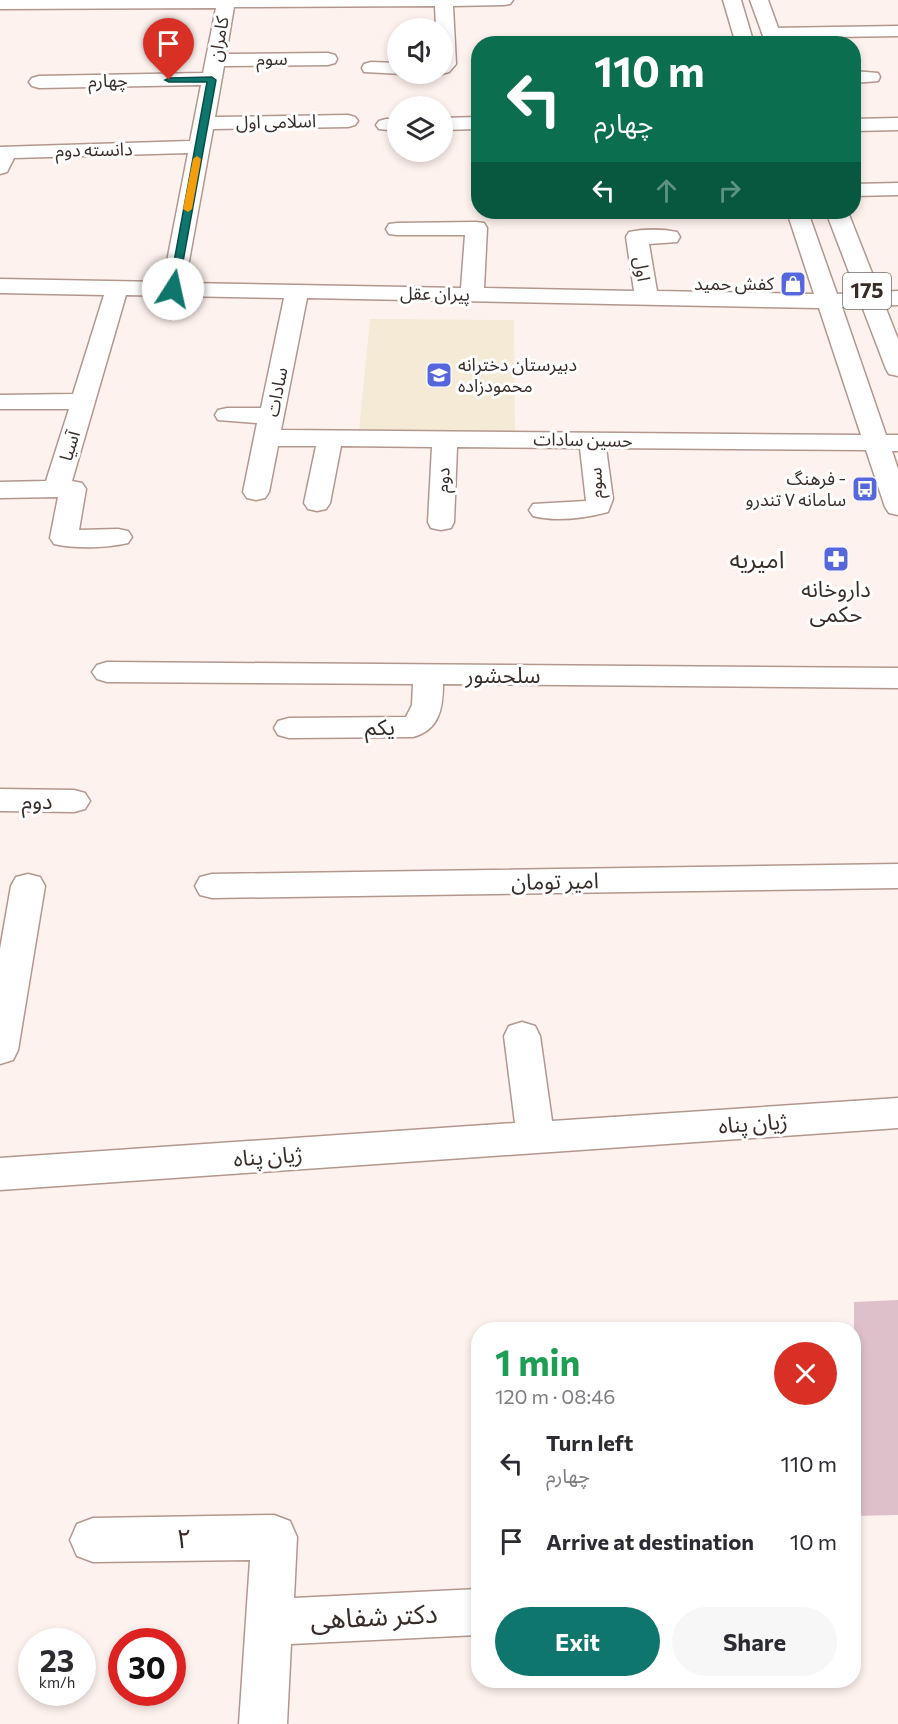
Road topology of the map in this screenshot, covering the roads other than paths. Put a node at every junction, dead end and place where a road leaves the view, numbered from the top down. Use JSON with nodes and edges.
{"nodes":[{"id":1,"x":444,"y":0,"type":"edge"},
{"id":2,"x":504,"y":0,"type":"edge"},
{"id":3,"x":732,"y":0,"type":"edge"},
{"id":4,"x":759,"y":0,"type":"edge"},
{"id":5,"x":226,"y":2,"type":"junction"},
{"id":6,"x":0,"y":4,"type":"edge"},
{"id":7,"x":445,"y":18,"type":"edge"},
{"id":8,"x":898,"y":31,"type":"edge"},
{"id":9,"x":743,"y":36,"type":"edge"},
{"id":10,"x":772,"y":36,"type":"edge"},
{"id":11,"x":809,"y":36,"type":"edge"},
{"id":12,"x":328,"y":59,"type":"dead end"},
{"id":13,"x":371,"y":68,"type":"dead end"},
{"id":14,"x":387,"y":69,"type":"edge"},
{"id":15,"x":214,"y":70,"type":"junction"},
{"id":16,"x":39,"y":82,"type":"dead end"},
{"id":17,"x":348,"y":121,"type":"dead end"},
{"id":18,"x":204,"y":123,"type":"junction"},
{"id":19,"x":471,"y":123,"type":"edge"},
{"id":20,"x":453,"y":124,"type":"edge"},
{"id":21,"x":898,"y":124,"type":"edge"},
{"id":22,"x":861,"y":125,"type":"edge"},
{"id":23,"x":199,"y":147,"type":"junction"},
{"id":24,"x":0,"y":168,"type":"edge"},
{"id":25,"x":898,"y":189,"type":"edge"},
{"id":26,"x":861,"y":190,"type":"edge"},
{"id":27,"x":800,"y":219,"type":"edge"},
{"id":28,"x":840,"y":219,"type":"edge"},
{"id":29,"x":397,"y":229,"type":"dead end"},
{"id":30,"x":669,"y":237,"type":"dead end"},
{"id":31,"x":0,"y":286,"type":"edge"},
{"id":32,"x":117,"y":288,"type":"junction"},
{"id":33,"x":173,"y":289,"type":"junction"},
{"id":34,"x":297,"y":291,"type":"junction"},
{"id":35,"x":472,"y":294,"type":"junction"},
{"id":36,"x":647,"y":298,"type":"junction"},
{"id":37,"x":898,"y":298,"type":"edge"},
{"id":38,"x":870,"y":300,"type":"junction"},
{"id":39,"x":828,"y":301,"type":"junction"},
{"id":40,"x":898,"y":369,"type":"edge"},
{"id":41,"x":83,"y":401,"type":"junction"},
{"id":42,"x":0,"y":402,"type":"edge"},
{"id":43,"x":227,"y":416,"type":"dead end"},
{"id":44,"x":270,"y":427,"type":"junction"},
{"id":45,"x":330,"y":438,"type":"junction"},
{"id":46,"x":445,"y":439,"type":"junction"},
{"id":47,"x":592,"y":440,"type":"junction"},
{"id":48,"x":888,"y":443,"type":"edge"},
{"id":49,"x":57,"y":489,"type":"junction"},
{"id":50,"x":0,"y":490,"type":"edge"},
{"id":51,"x":256,"y":492,"type":"dead end"},
{"id":52,"x":317,"y":504,"type":"dead end"},
{"id":53,"x":898,"y":507,"type":"edge"},
{"id":54,"x":542,"y":510,"type":"dead end"},
{"id":55,"x":441,"y":522,"type":"dead end"},
{"id":56,"x":118,"y":537,"type":"dead end"},
{"id":57,"x":107,"y":672,"type":"dead end"},
{"id":58,"x":428,"y":675,"type":"junction"},
{"id":59,"x":898,"y":678,"type":"edge"},
{"id":60,"x":288,"y":728,"type":"dead end"},
{"id":61,"x":0,"y":800,"type":"edge"},
{"id":62,"x":74,"y":801,"type":"dead end"},
{"id":63,"x":898,"y":876,"type":"edge"},
{"id":64,"x":28,"y":886,"type":"dead end"},
{"id":65,"x":212,"y":886,"type":"dead end"},
{"id":66,"x":522,"y":1036,"type":"dead end"},
{"id":67,"x":0,"y":1050,"type":"edge"},
{"id":68,"x":898,"y":1113,"type":"edge"},
{"id":69,"x":536,"y":1137,"type":"junction"},
{"id":70,"x":0,"y":1174,"type":"edge"},
{"id":71,"x":93,"y":1540,"type":"dead end"},
{"id":72,"x":471,"y":1611,"type":"edge"},
{"id":73,"x":269,"y":1622,"type":"junction"},
{"id":74,"x":263,"y":1724,"type":"edge"}],
"edges":[{"from":1,"to":2,"type":"street"},
{"from":1,"to":5,"type":"street"},
{"from":1,"to":7,"type":"street"},
{"from":3,"to":9,"type":"street"},
{"from":4,"to":10,"type":"street"},
{"from":5,"to":6,"type":"street"},
{"from":5,"to":15,"type":"street","name":"کامران"},
{"from":8,"to":11,"type":"street"},
{"from":12,"to":15,"type":"street","name":"سوم"},
{"from":13,"to":14,"type":"street"},
{"from":15,"to":16,"type":"street","name":"چهارم"},
{"from":15,"to":18,"type":"street","name":"کامران"},
{"from":17,"to":18,"type":"street","name":"اسلامی اول"},
{"from":18,"to":23,"type":"street","name":"کامران"},
{"from":19,"to":20,"type":"street"},
{"from":21,"to":22,"type":"street"},
{"from":23,"to":24,"type":"street","name":"دانسته دوم"},
{"from":23,"to":33,"type":"street","name":"کامران"},
{"from":25,"to":26,"type":"street"},
{"from":27,"to":39,"type":"street"},
{"from":28,"to":38,"type":"street","number":"175"},
{"from":29,"to":35,"type":"street"},
{"from":30,"to":36,"type":"street","name":"اول"},
{"from":31,"to":32,"type":"street","name":"پیران عقل"},
{"from":32,"to":33,"type":"street","name":"پیران عقل"},
{"from":32,"to":41,"type":"street","name":"آسیا"},
{"from":33,"to":34,"type":"street","name":"پیران عقل"},
{"from":34,"to":35,"type":"street","name":"پیران عقل"},
{"from":34,"to":44,"type":"street","name":"سادات"},
{"from":35,"to":36,"type":"street","name":"پیران عقل"},
{"from":36,"to":39,"type":"street","name":"پیران عقل"},
{"from":37,"to":38,"type":"street","name":"پیران عقل"},
{"from":38,"to":39,"type":"street","name":"پیران عقل"},
{"from":38,"to":40,"type":"street","number":"175"},
{"from":39,"to":48,"type":"street"},
{"from":41,"to":42,"type":"street"},
{"from":41,"to":49,"type":"street","name":"آسیا"},
{"from":43,"to":44,"type":"street"},
{"from":44,"to":45,"type":"street","name":"حسین سادات"},
{"from":44,"to":51,"type":"street","name":"سادات"},
{"from":45,"to":46,"type":"street","name":"حسین سادات"},
{"from":45,"to":52,"type":"street"},
{"from":46,"to":47,"type":"street","name":"حسین سادات"},
{"from":46,"to":55,"type":"street","name":"دوم"},
{"from":47,"to":48,"type":"street","name":"حسین سادات"},
{"from":47,"to":54,"type":"street","name":"سوم"},
{"from":48,"to":53,"type":"street"},
{"from":49,"to":50,"type":"street"},
{"from":49,"to":56,"type":"street","name":"آسیا"},
{"from":57,"to":58,"type":"street","name":"سلحشور"},
{"from":58,"to":59,"type":"street","name":"سلحشور"},
{"from":58,"to":60,"type":"street","name":"یکم"},
{"from":61,"to":62,"type":"street","name":"دوم"},
{"from":63,"to":65,"type":"street","name":"امیر تومان"},
{"from":64,"to":67,"type":"street"},
{"from":66,"to":69,"type":"street"},
{"from":68,"to":69,"type":"street","name":"ژیان پناه"},
{"from":69,"to":70,"type":"street","name":"ژیان پناه"},
{"from":71,"to":73,"type":"street","name":"۲"},
{"from":72,"to":73,"type":"street","name":"دکتر شفاهی"},
{"from":73,"to":74,"type":"street"}]}
